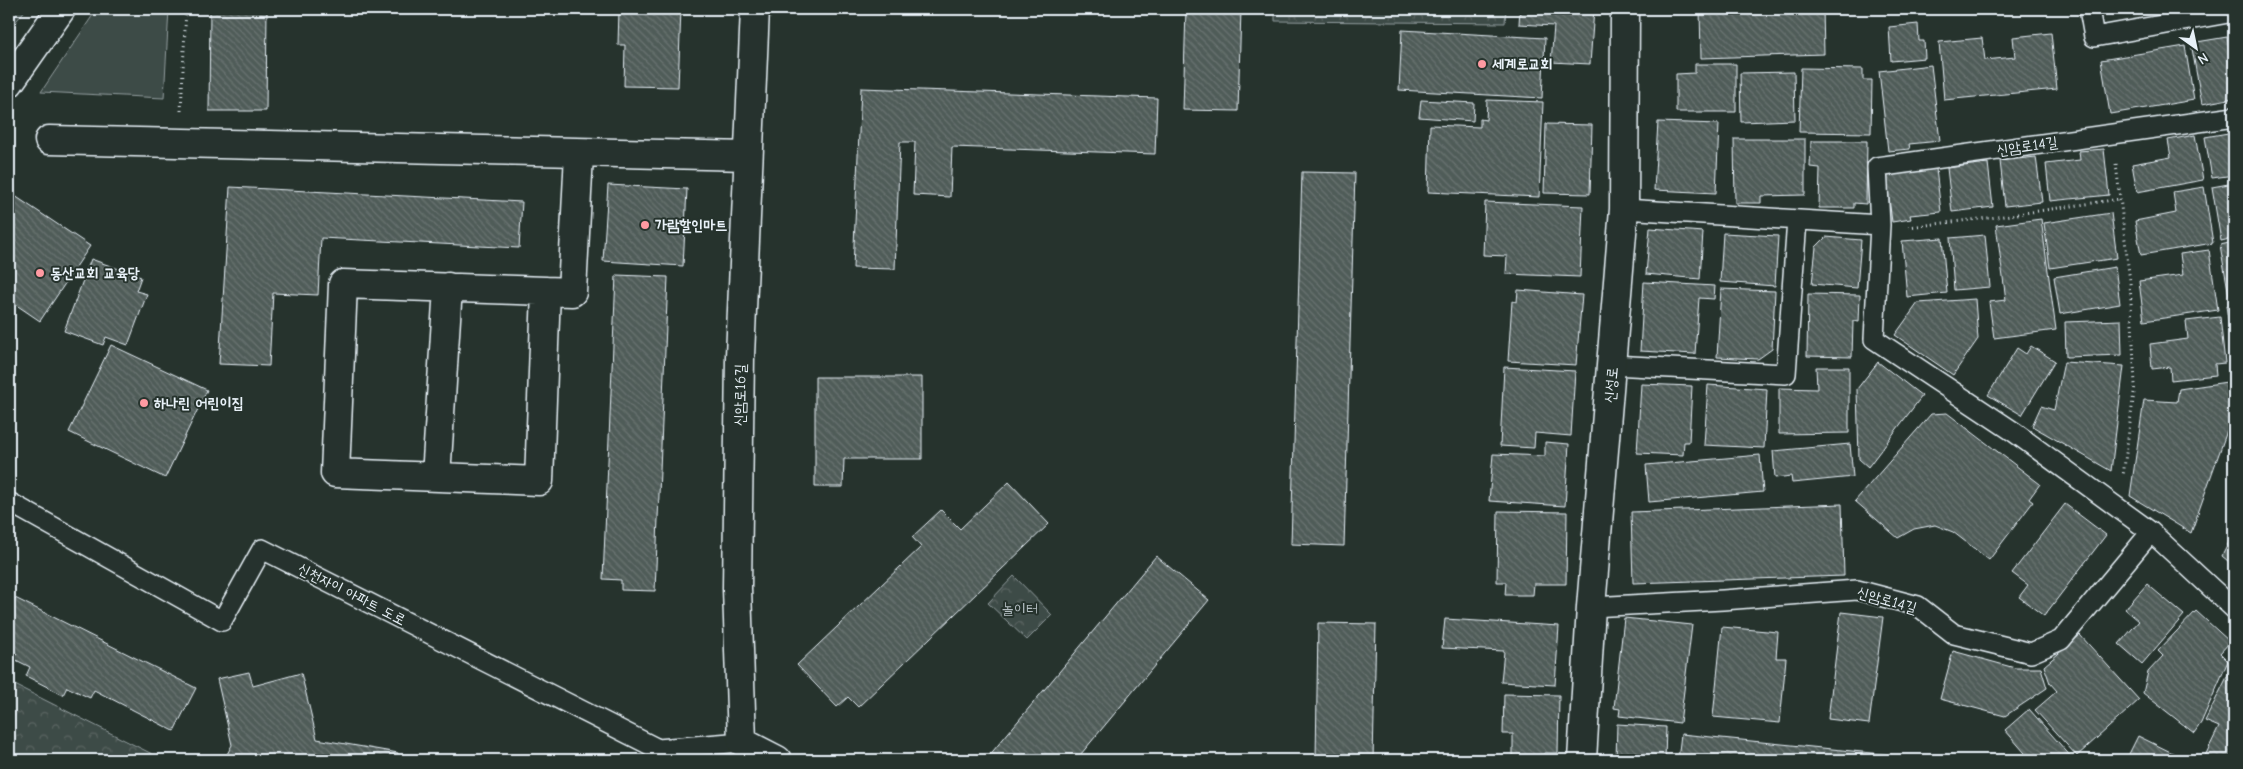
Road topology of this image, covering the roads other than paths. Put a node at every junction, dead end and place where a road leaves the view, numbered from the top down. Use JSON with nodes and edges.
{"nodes":[{"id":1,"x":61,"y":9,"type":"edge"},
{"id":2,"x":755,"y":9,"type":"edge"},
{"id":3,"x":1625,"y":9,"type":"edge"},
{"id":4,"x":2089,"y":9,"type":"edge"},
{"id":5,"x":2234,"y":12,"type":"edge"},
{"id":6,"x":9,"y":83,"type":"edge"},
{"id":7,"x":2234,"y":117,"type":"edge"},
{"id":8,"x":49,"y":140,"type":"dead end"},
{"id":9,"x":579,"y":154,"type":"junction"},
{"id":10,"x":748,"y":156,"type":"junction"},
{"id":11,"x":1624,"y":209,"type":"junction"},
{"id":12,"x":1797,"y":220,"type":"junction"},
{"id":13,"x":1880,"y":227,"type":"junction"},
{"id":14,"x":448,"y":287,"type":"junction"},
{"id":15,"x":546,"y":291,"type":"junction"},
{"id":16,"x":1612,"y":364,"type":"junction"},
{"id":17,"x":436,"y":477,"type":"junction"},
{"id":18,"x":9,"y":502,"type":"edge"},
{"id":19,"x":2151,"y":532,"type":"junction"},
{"id":20,"x":1591,"y":607,"type":"junction"},
{"id":21,"x":2234,"y":609,"type":"edge"},
{"id":22,"x":742,"y":742,"type":"junction"},
{"id":23,"x":777,"y":760,"type":"edge"},
{"id":24,"x":1582,"y":760,"type":"edge"}],
"edges":[{"from":1,"to":6,"type":"street"},
{"from":2,"to":10,"type":"street","name":"신암로16길"},
{"from":3,"to":11,"type":"street","name":"신성로"},
{"from":4,"to":5,"type":"lane"},
{"from":7,"to":13,"type":"lane","name":"신암로14길"},
{"from":8,"to":9,"type":"street"},
{"from":9,"to":10,"type":"street"},
{"from":9,"to":15,"type":"street"},
{"from":10,"to":22,"type":"street","name":"신암로16길"},
{"from":11,"to":12,"type":"lane"},
{"from":11,"to":16,"type":"street","name":"신성로"},
{"from":12,"to":13,"type":"lane"},
{"from":12,"to":16,"type":"lane"},
{"from":13,"to":19,"type":"lane","name":"신암로14길"},
{"from":14,"to":15,"type":"street"},
{"from":14,"to":17,"type":"street"},
{"from":14,"to":17,"type":"street"},
{"from":15,"to":17,"type":"street"},
{"from":16,"to":20,"type":"street","name":"신성로"},
{"from":18,"to":22,"type":"lane","name":"신천자이 아파트 도로"},
{"from":19,"to":20,"type":"lane","name":"신암로14길"},
{"from":19,"to":21,"type":"lane","name":"신암로14길"},
{"from":20,"to":24,"type":"street","name":"신성로"},
{"from":22,"to":23,"type":"street"}]}
